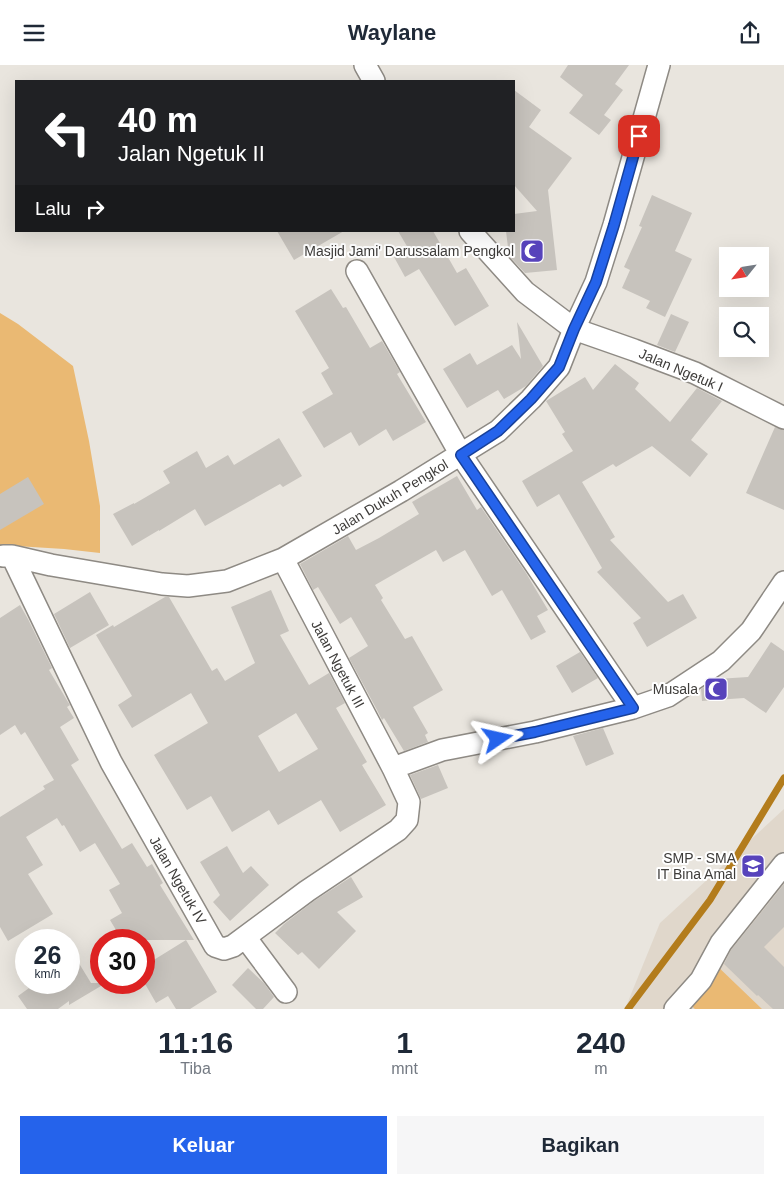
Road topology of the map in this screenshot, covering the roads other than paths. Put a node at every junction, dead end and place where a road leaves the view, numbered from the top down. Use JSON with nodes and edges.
{"nodes":[{"id":1,"x":364,"y":65,"type":"edge"},
{"id":2,"x":660,"y":65,"type":"edge"},
{"id":3,"x":373,"y":80,"type":"edge"},
{"id":4,"x":471,"y":232,"type":"edge"},
{"id":5,"x":357,"y":271,"type":"dead end"},
{"id":6,"x":574,"y":329,"type":"junction"},
{"id":7,"x":784,"y":418,"type":"edge"},
{"id":8,"x":461,"y":455,"type":"junction"},
{"id":9,"x":6,"y":556,"type":"edge"},
{"id":10,"x":283,"y":559,"type":"junction"},
{"id":11,"x":784,"y":582,"type":"edge"},
{"id":12,"x":633,"y":708,"type":"junction"},
{"id":13,"x":393,"y":768,"type":"junction"},
{"id":14,"x":784,"y":865,"type":"edge"},
{"id":15,"x":245,"y":937,"type":"junction"},
{"id":16,"x":286,"y":992,"type":"dead end"},
{"id":17,"x":675,"y":1009,"type":"edge"}],
"edges":[{"from":1,"to":3,"type":"street"},
{"from":2,"to":6,"type":"street","name":"Jalan Dukuh Pengkol"},
{"from":4,"to":6,"type":"street","name":"Jalan Ngetuk I"},
{"from":5,"to":8,"type":"street"},
{"from":6,"to":7,"type":"street","name":"Jalan Ngetuk I"},
{"from":6,"to":8,"type":"street","name":"Jalan Dukuh Pengkol"},
{"from":8,"to":10,"type":"street","name":"Jalan Dukuh Pengkol"},
{"from":8,"to":12,"type":"street"},
{"from":9,"to":10,"type":"street","name":"Jalan Dukuh Pengkol"},
{"from":9,"to":15,"type":"street","name":"Jalan Ngetuk IV"},
{"from":10,"to":13,"type":"street","name":"Jalan Ngetuk III"},
{"from":11,"to":12,"type":"street"},
{"from":12,"to":13,"type":"street"},
{"from":13,"to":15,"type":"street","name":"Jalan Ngetuk IV"},
{"from":14,"to":17,"type":"street"},
{"from":15,"to":16,"type":"street"}]}
